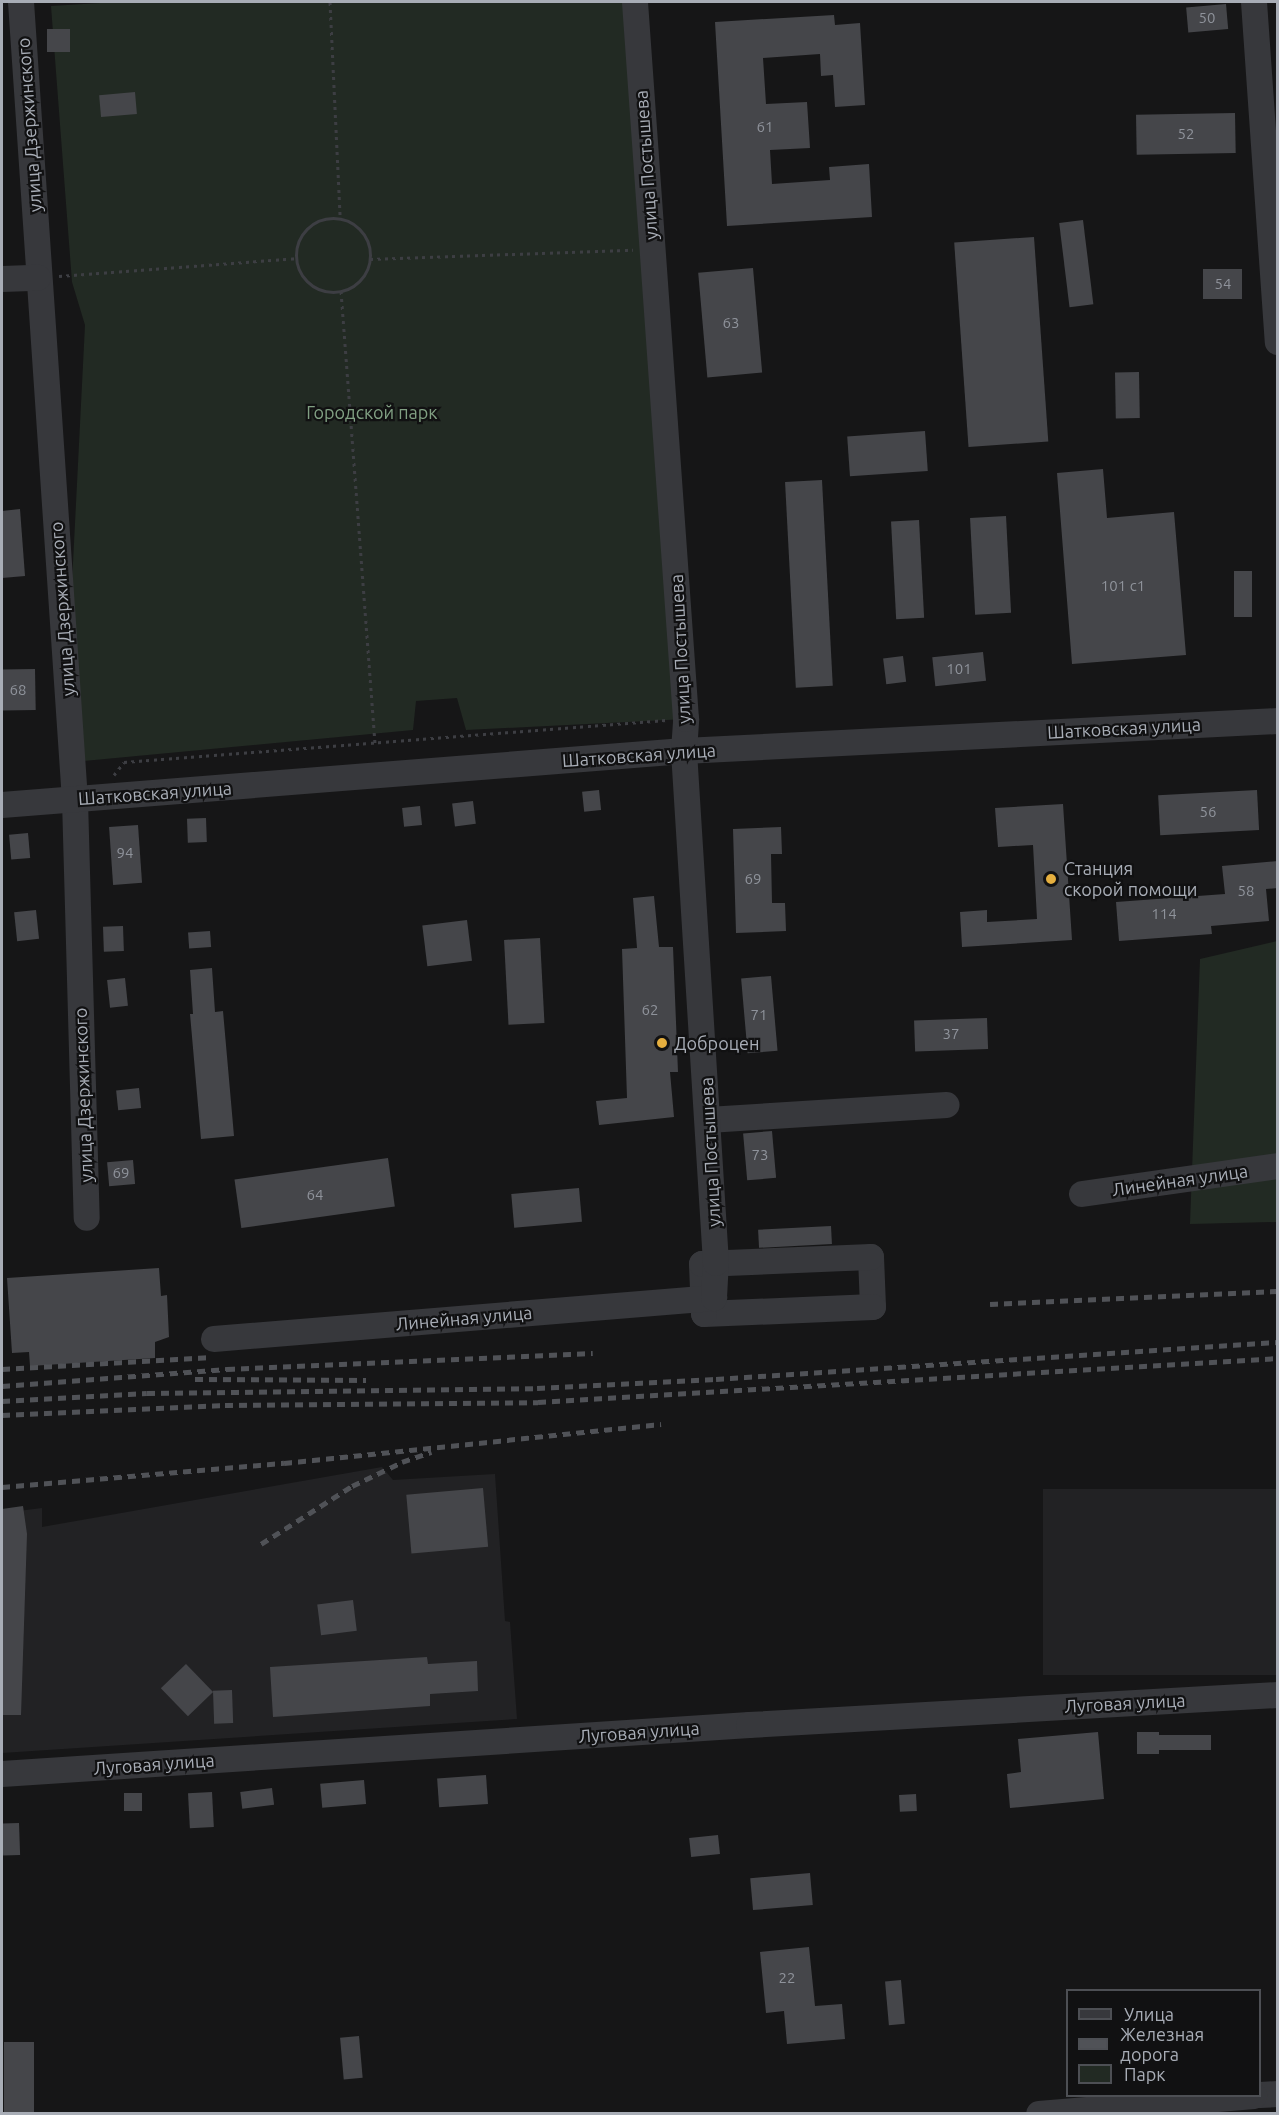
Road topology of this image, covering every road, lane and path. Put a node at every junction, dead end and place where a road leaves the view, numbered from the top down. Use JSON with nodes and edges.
{"nodes":[{"id":1,"x":21,"y":2,"type":"edge"},
{"id":2,"x":330,"y":2,"type":"edge"},
{"id":3,"x":635,"y":2,"type":"edge"},
{"id":4,"x":1254,"y":2,"type":"edge"},
{"id":5,"x":1272,"y":193,"type":"edge"},
{"id":6,"x":340,"y":219,"type":"junction"},
{"id":7,"x":652,"y":250,"type":"junction"},
{"id":8,"x":296,"y":258,"type":"junction"},
{"id":9,"x":370,"y":259,"type":"junction"},
{"id":10,"x":38,"y":278,"type":"junction"},
{"id":11,"x":2,"y":279,"type":"edge"},
{"id":12,"x":342,"y":291,"type":"junction"},
{"id":13,"x":1278,"y":342,"type":"edge"},
{"id":14,"x":686,"y":719,"type":"junction"},
{"id":15,"x":1278,"y":721,"type":"edge"},
{"id":16,"x":375,"y":743,"type":"junction"},
{"id":17,"x":684,"y":751,"type":"junction"},
{"id":18,"x":85,"y":799,"type":"junction"},
{"id":19,"x":2,"y":805,"type":"edge"},
{"id":20,"x":947,"y":1105,"type":"dead end"},
{"id":21,"x":708,"y":1120,"type":"junction"},
{"id":22,"x":1278,"y":1166,"type":"edge"},
{"id":23,"x":1082,"y":1194,"type":"dead end"},
{"id":24,"x":87,"y":1218,"type":"dead end"},
{"id":25,"x":716,"y":1263,"type":"junction"},
{"id":26,"x":708,"y":1298,"type":"junction"},
{"id":27,"x":214,"y":1339,"type":"dead end"},
{"id":28,"x":1278,"y":1695,"type":"edge"},
{"id":29,"x":2,"y":1774,"type":"edge"},
{"id":30,"x":1278,"y":2094,"type":"edge"},
{"id":31,"x":1261,"y":2095,"type":"edge"},
{"id":32,"x":1242,"y":2097,"type":"edge"},
{"id":33,"x":1039,"y":2114,"type":"edge"}],
"edges":[{"from":1,"to":10,"type":"street","name":"улица Дзержинского"},
{"from":2,"to":6,"type":"path"},
{"from":3,"to":7,"type":"street","name":"улица Постышева"},
{"from":4,"to":5,"type":"street"},
{"from":5,"to":13,"type":"street"},
{"from":6,"to":8,"type":"path"},
{"from":6,"to":9,"type":"path"},
{"from":7,"to":9,"type":"path"},
{"from":7,"to":14,"type":"street","name":"улица Постышева"},
{"from":8,"to":10,"type":"path"},
{"from":8,"to":12,"type":"path"},
{"from":9,"to":12,"type":"path"},
{"from":10,"to":11,"type":"street"},
{"from":10,"to":18,"type":"street","name":"улица Дзержинского"},
{"from":12,"to":16,"type":"path"},
{"from":14,"to":16,"type":"path"},
{"from":14,"to":17,"type":"street","name":"улица Постышева"},
{"from":15,"to":17,"type":"street","name":"Шатковская улица"},
{"from":16,"to":18,"type":"path"},
{"from":17,"to":18,"type":"street","name":"Шатковская улица"},
{"from":17,"to":21,"type":"street","name":"улица Постышева"},
{"from":18,"to":19,"type":"street","name":"Шатковская улица"},
{"from":18,"to":24,"type":"street","name":"улица Дзержинского"},
{"from":20,"to":21,"type":"street"},
{"from":21,"to":25,"type":"street","name":"улица Постышева"},
{"from":22,"to":23,"type":"street","name":"Линейная улица"},
{"from":25,"to":26,"type":"street","name":"улица Постышева"},
{"from":25,"to":26,"type":"street"},
{"from":26,"to":27,"type":"street","name":"Линейная улица"},
{"from":28,"to":29,"type":"street","name":"Луговая улица"},
{"from":30,"to":31,"type":"street"},
{"from":32,"to":33,"type":"street"}]}
